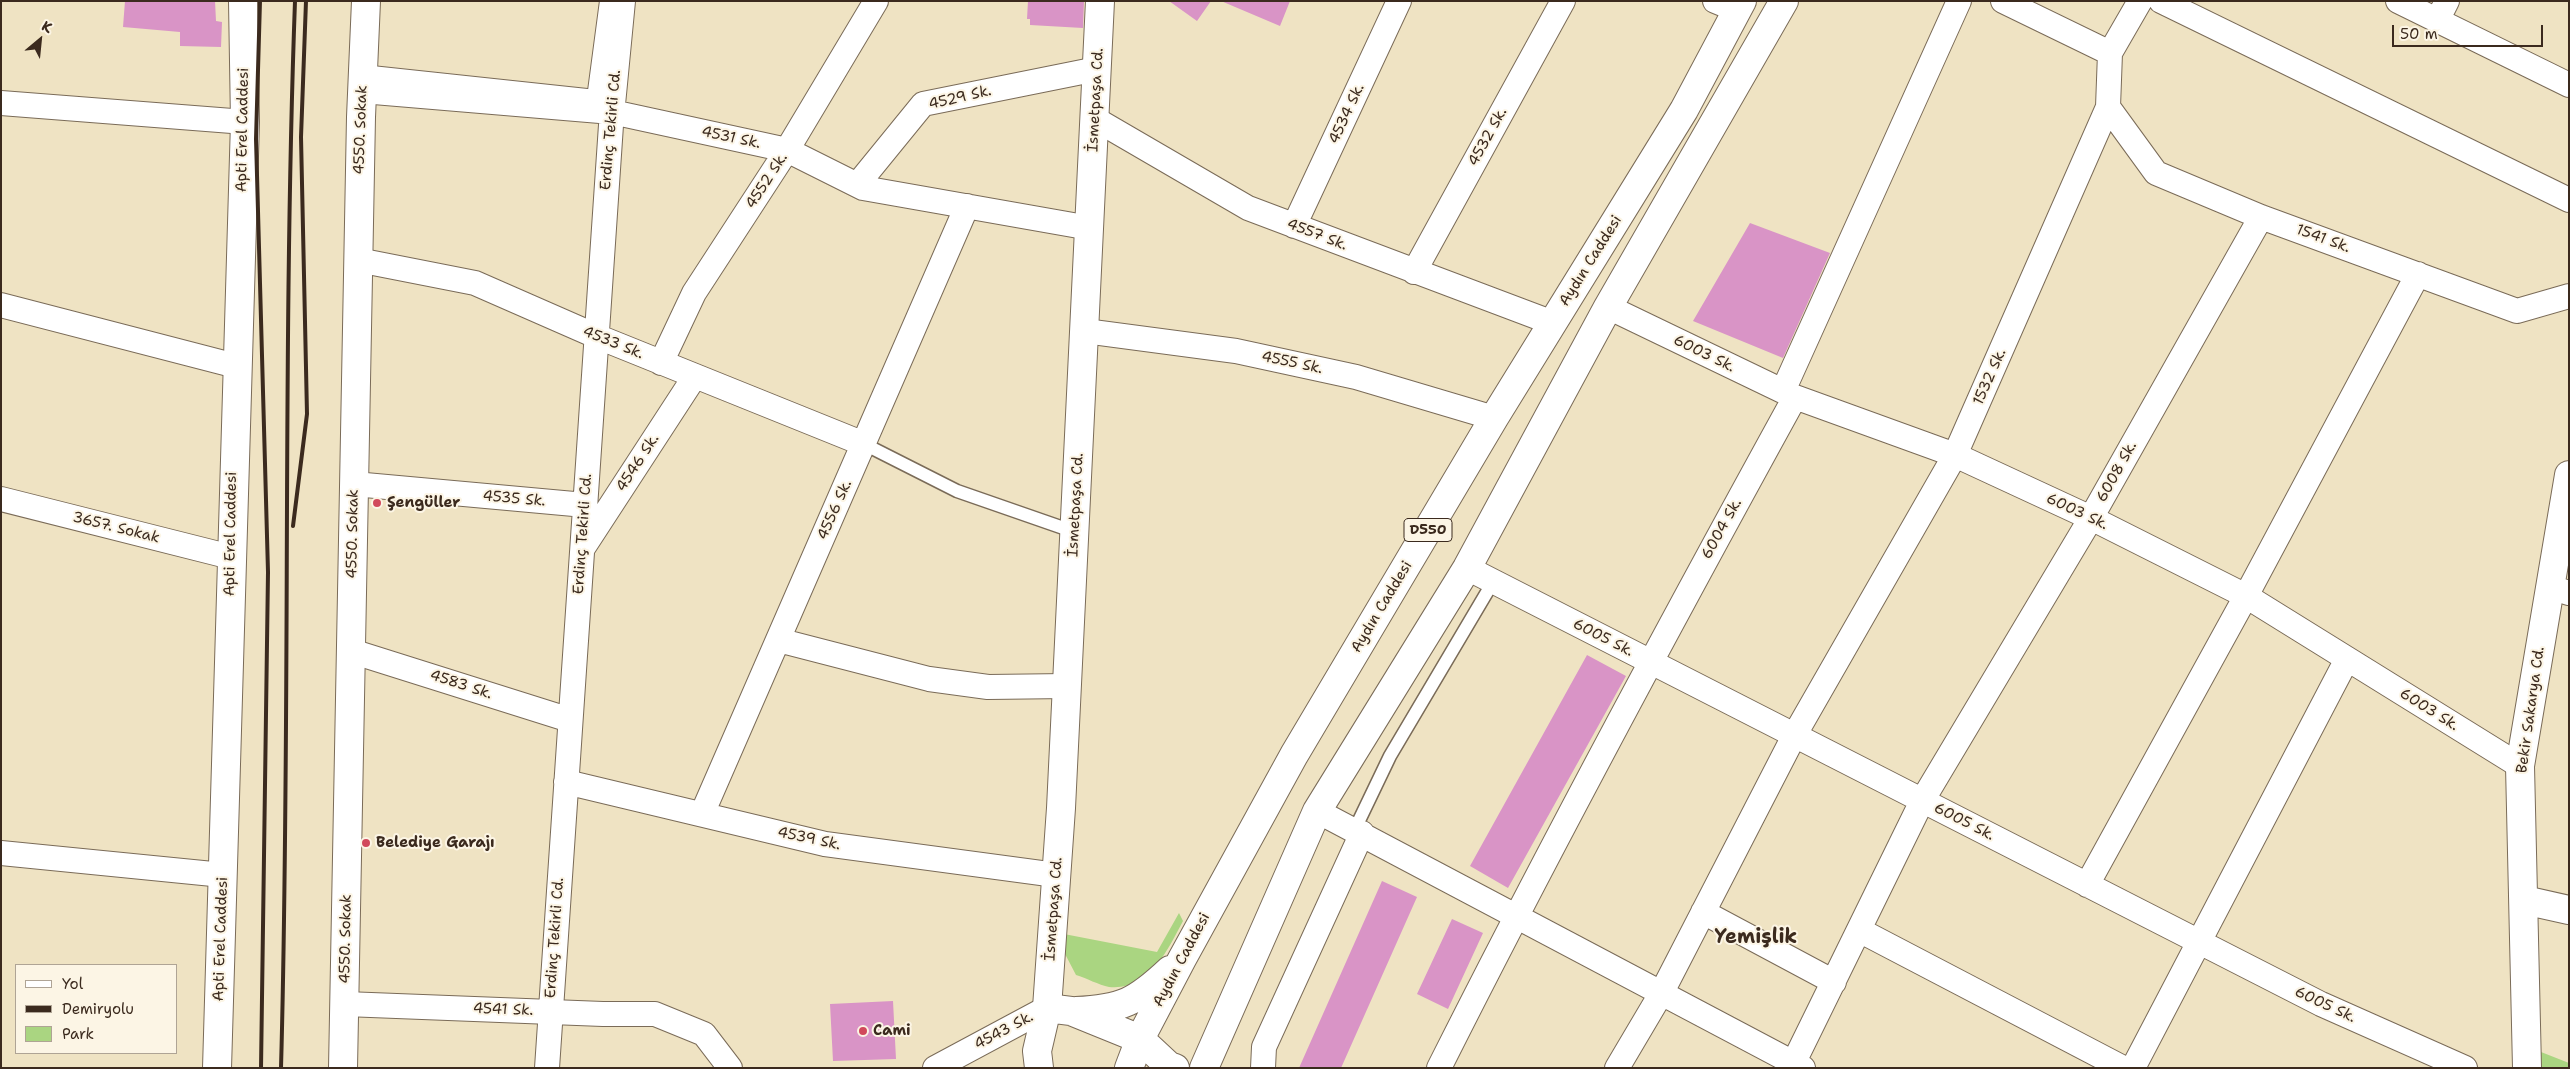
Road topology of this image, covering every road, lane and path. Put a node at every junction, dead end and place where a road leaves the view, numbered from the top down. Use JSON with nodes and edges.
{"nodes":[{"id":1,"x":242,"y":1,"type":"edge"},
{"id":2,"x":360,"y":1,"type":"edge"},
{"id":3,"x":366,"y":1,"type":"edge"},
{"id":4,"x":609,"y":1,"type":"edge"},
{"id":5,"x":623,"y":1,"type":"edge"},
{"id":6,"x":876,"y":1,"type":"edge"},
{"id":7,"x":1100,"y":1,"type":"edge"},
{"id":8,"x":1399,"y":1,"type":"edge"},
{"id":9,"x":1562,"y":1,"type":"edge"},
{"id":10,"x":1784,"y":1,"type":"edge"},
{"id":11,"x":1959,"y":1,"type":"edge"},
{"id":12,"x":2140,"y":1,"type":"edge"},
{"id":13,"x":2161,"y":1,"type":"edge"},
{"id":14,"x":2398,"y":1,"type":"edge"},
{"id":15,"x":2008,"y":2,"type":"edge"},
{"id":16,"x":1731,"y":4,"type":"edge"},
{"id":17,"x":2442,"y":11,"type":"edge"},
{"id":18,"x":2110,"y":53,"type":"junction"},
{"id":19,"x":1097,"y":69,"type":"junction"},
{"id":20,"x":362,"y":83,"type":"junction"},
{"id":21,"x":2569,"y":85,"type":"edge"},
{"id":22,"x":1,"y":102,"type":"edge"},
{"id":23,"x":2108,"y":107,"type":"junction"},
{"id":24,"x":612,"y":112,"type":"junction"},
{"id":25,"x":1095,"y":119,"type":"junction"},
{"id":26,"x":245,"y":122,"type":"junction"},
{"id":27,"x":787,"y":150,"type":"junction"},
{"id":28,"x":857,"y":185,"type":"junction"},
{"id":29,"x":2569,"y":200,"type":"edge"},
{"id":30,"x":967,"y":206,"type":"junction"},
{"id":31,"x":2260,"y":217,"type":"junction"},
{"id":32,"x":1294,"y":226,"type":"junction"},
{"id":33,"x":1090,"y":228,"type":"junction"},
{"id":34,"x":358,"y":260,"type":"junction"},
{"id":35,"x":1414,"y":272,"type":"junction"},
{"id":36,"x":2418,"y":274,"type":"junction"},
{"id":37,"x":2569,"y":296,"type":"edge"},
{"id":38,"x":1,"y":304,"type":"edge"},
{"id":39,"x":1608,"y":307,"type":"junction"},
{"id":40,"x":1553,"y":323,"type":"junction"},
{"id":41,"x":1085,"y":330,"type":"junction"},
{"id":42,"x":596,"y":336,"type":"junction"},
{"id":43,"x":661,"y":363,"type":"junction"},
{"id":44,"x":236,"y":366,"type":"junction"},
{"id":45,"x":695,"y":376,"type":"junction"},
{"id":46,"x":1789,"y":394,"type":"junction"},
{"id":47,"x":1494,"y":418,"type":"junction"},
{"id":48,"x":864,"y":444,"type":"junction"},
{"id":49,"x":1955,"y":455,"type":"junction"},
{"id":50,"x":2569,"y":475,"type":"edge"},
{"id":51,"x":354,"y":484,"type":"junction"},
{"id":52,"x":1,"y":498,"type":"edge"},
{"id":53,"x":585,"y":505,"type":"junction"},
{"id":54,"x":2091,"y":518,"type":"junction"},
{"id":55,"x":1075,"y":532,"type":"junction"},
{"id":56,"x":582,"y":550,"type":"junction"},
{"id":57,"x":231,"y":558,"type":"junction"},
{"id":58,"x":1467,"y":568,"type":"junction"},
{"id":59,"x":1493,"y":582,"type":"junction"},
{"id":60,"x":2559,"y":590,"type":"edge"},
{"id":61,"x":2246,"y":596,"type":"junction"},
{"id":62,"x":778,"y":640,"type":"junction"},
{"id":63,"x":351,"y":650,"type":"junction"},
{"id":64,"x":2347,"y":659,"type":"junction"},
{"id":65,"x":1649,"y":662,"type":"junction"},
{"id":66,"x":1067,"y":686,"type":"junction"},
{"id":67,"x":570,"y":720,"type":"junction"},
{"id":68,"x":1794,"y":736,"type":"junction"},
{"id":69,"x":2520,"y":766,"type":"junction"},
{"id":70,"x":566,"y":782,"type":"junction"},
{"id":71,"x":1922,"y":801,"type":"junction"},
{"id":72,"x":1317,"y":811,"type":"junction"},
{"id":73,"x":702,"y":814,"type":"junction"},
{"id":74,"x":1359,"y":831,"type":"junction"},
{"id":75,"x":1,"y":853,"type":"edge"},
{"id":76,"x":223,"y":875,"type":"junction"},
{"id":77,"x":1056,"y":875,"type":"junction"},
{"id":78,"x":2087,"y":885,"type":"junction"},
{"id":79,"x":2524,"y":900,"type":"junction"},
{"id":80,"x":2569,"y":910,"type":"edge"},
{"id":81,"x":1703,"y":912,"type":"junction"},
{"id":82,"x":1515,"y":916,"type":"junction"},
{"id":83,"x":1859,"y":930,"type":"junction"},
{"id":84,"x":2198,"y":942,"type":"junction"},
{"id":85,"x":1182,"y":959,"type":"junction"},
{"id":86,"x":1834,"y":982,"type":"junction"},
{"id":87,"x":1662,"y":992,"type":"junction"},
{"id":88,"x":345,"y":1004,"type":"junction"},
{"id":89,"x":1059,"y":1010,"type":"junction"},
{"id":90,"x":550,"y":1012,"type":"junction"},
{"id":91,"x":1140,"y":1038,"type":"junction"},
{"id":92,"x":1037,"y":1062,"type":"edge"},
{"id":93,"x":1796,"y":1066,"type":"edge"},
{"id":94,"x":217,"y":1068,"type":"edge"},
{"id":95,"x":344,"y":1068,"type":"edge"},
{"id":96,"x":548,"y":1068,"type":"edge"},
{"id":97,"x":730,"y":1068,"type":"edge"},
{"id":98,"x":935,"y":1068,"type":"edge"},
{"id":99,"x":1129,"y":1068,"type":"edge"},
{"id":100,"x":1175,"y":1068,"type":"edge"},
{"id":101,"x":1204,"y":1068,"type":"edge"},
{"id":102,"x":1263,"y":1068,"type":"edge"},
{"id":103,"x":1440,"y":1068,"type":"edge"},
{"id":104,"x":1617,"y":1068,"type":"edge"},
{"id":105,"x":2123,"y":1068,"type":"edge"},
{"id":106,"x":2133,"y":1068,"type":"edge"},
{"id":107,"x":2465,"y":1068,"type":"edge"},
{"id":108,"x":2526,"y":1068,"type":"edge"}],
"edges":[{"from":1,"to":26,"type":"main road","name":"Apti Erel Caddesi"},
{"from":2,"to":20,"type":"street"},
{"from":3,"to":20,"type":"main road","name":"4550. Sokak"},
{"from":4,"to":20,"type":"street"},
{"from":5,"to":24,"type":"street","name":"Erdinç Tekirli Cd."},
{"from":6,"to":27,"type":"street","name":"4552 Sk."},
{"from":7,"to":19,"type":"main road","name":"İsmetpaşa Cd."},
{"from":8,"to":32,"type":"street","name":"4534 Sk."},
{"from":9,"to":35,"type":"street","name":"4532 Sk."},
{"from":10,"to":39,"type":"main road"},
{"from":11,"to":46,"type":"street","name":"6004 Sk."},
{"from":12,"to":18,"type":"street","name":"1532 Sk."},
{"from":13,"to":29,"type":"street"},
{"from":14,"to":17,"type":"street"},
{"from":15,"to":18,"type":"street"},
{"from":16,"to":40,"type":"main road","name":"Aydın Caddesi","number":"D550"},
{"from":17,"to":21,"type":"street"},
{"from":18,"to":23,"type":"street","name":"1532 Sk."},
{"from":19,"to":25,"type":"main road","name":"İsmetpaşa Cd."},
{"from":19,"to":28,"type":"street","name":"4529 Sk."},
{"from":20,"to":24,"type":"street","name":"4531 Sk."},
{"from":20,"to":34,"type":"main road","name":"4550. Sokak"},
{"from":22,"to":26,"type":"street"},
{"from":23,"to":31,"type":"street","name":"1541 Sk."},
{"from":23,"to":49,"type":"street","name":"1532 Sk."},
{"from":24,"to":27,"type":"street","name":"4531 Sk."},
{"from":24,"to":42,"type":"street","name":"Erdinç Tekirli Cd."},
{"from":25,"to":32,"type":"street","name":"4557 Sk."},
{"from":25,"to":33,"type":"main road","name":"İsmetpaşa Cd."},
{"from":26,"to":44,"type":"main road","name":"Apti Erel Caddesi"},
{"from":27,"to":28,"type":"street","name":"4531 Sk."},
{"from":27,"to":43,"type":"street","name":"4552 Sk."},
{"from":28,"to":30,"type":"street","name":"4531 Sk."},
{"from":30,"to":33,"type":"street","name":"4531 Sk."},
{"from":30,"to":48,"type":"street","name":"4556 Sk."},
{"from":31,"to":36,"type":"street","name":"1541 Sk."},
{"from":31,"to":54,"type":"street","name":"6008 Sk."},
{"from":32,"to":35,"type":"street","name":"4557 Sk."},
{"from":33,"to":41,"type":"main road","name":"İsmetpaşa Cd."},
{"from":34,"to":42,"type":"street","name":"4533 Sk."},
{"from":34,"to":51,"type":"main road","name":"4550. Sokak"},
{"from":35,"to":40,"type":"street","name":"4557 Sk."},
{"from":36,"to":37,"type":"street","name":"1541 Sk."},
{"from":36,"to":61,"type":"street"},
{"from":38,"to":44,"type":"street"},
{"from":39,"to":46,"type":"street","name":"6003 Sk."},
{"from":39,"to":58,"type":"main road"},
{"from":40,"to":47,"type":"main road","name":"Aydın Caddesi","number":"D550"},
{"from":41,"to":47,"type":"street","name":"4555 Sk."},
{"from":41,"to":55,"type":"main road","name":"İsmetpaşa Cd."},
{"from":42,"to":43,"type":"street","name":"4533 Sk."},
{"from":42,"to":53,"type":"street","name":"Erdinç Tekirli Cd."},
{"from":43,"to":45,"type":"street","name":"4533 Sk."},
{"from":44,"to":57,"type":"main road","name":"Apti Erel Caddesi"},
{"from":45,"to":48,"type":"street","name":"4533 Sk."},
{"from":45,"to":56,"type":"street","name":"4546 Sk."},
{"from":46,"to":49,"type":"street","name":"6003 Sk."},
{"from":46,"to":65,"type":"street","name":"6004 Sk."},
{"from":47,"to":85,"type":"main road","name":"Aydın Caddesi","number":"D550"},
{"from":48,"to":55,"type":"lane"},
{"from":48,"to":62,"type":"street","name":"4556 Sk."},
{"from":49,"to":54,"type":"street","name":"6003 Sk."},
{"from":49,"to":68,"type":"street","name":"1532 Sk."},
{"from":50,"to":60,"type":"main road","name":"Bekir Sakarya Cd."},
{"from":51,"to":53,"type":"street","name":"4535 Sk."},
{"from":51,"to":63,"type":"main road","name":"4550. Sokak"},
{"from":52,"to":57,"type":"street","name":"3657. Sokak"},
{"from":53,"to":56,"type":"street","name":"Erdinç Tekirli Cd."},
{"from":54,"to":61,"type":"street","name":"6003 Sk."},
{"from":54,"to":71,"type":"street","name":"6008 Sk."},
{"from":55,"to":66,"type":"main road","name":"İsmetpaşa Cd."},
{"from":56,"to":67,"type":"street","name":"Erdinç Tekirli Cd."},
{"from":57,"to":76,"type":"main road","name":"Apti Erel Caddesi"},
{"from":58,"to":59,"type":"street","name":"6005 Sk."},
{"from":58,"to":72,"type":"main road"},
{"from":59,"to":65,"type":"street","name":"6005 Sk."},
{"from":59,"to":74,"type":"lane"},
{"from":60,"to":69,"type":"main road","name":"Bekir Sakarya Cd."},
{"from":61,"to":64,"type":"street","name":"6003 Sk."},
{"from":61,"to":78,"type":"street"},
{"from":62,"to":66,"type":"street"},
{"from":62,"to":73,"type":"street","name":"4556 Sk."},
{"from":63,"to":67,"type":"street","name":"4583 Sk."},
{"from":63,"to":88,"type":"main road","name":"4550. Sokak"},
{"from":64,"to":69,"type":"street","name":"6003 Sk."},
{"from":64,"to":84,"type":"street"},
{"from":65,"to":68,"type":"street","name":"6005 Sk."},
{"from":65,"to":82,"type":"street","name":"6004 Sk."},
{"from":66,"to":77,"type":"main road","name":"İsmetpaşa Cd."},
{"from":67,"to":70,"type":"street","name":"Erdinç Tekirli Cd."},
{"from":68,"to":71,"type":"street","name":"6005 Sk."},
{"from":68,"to":81,"type":"street","name":"1532 Sk."},
{"from":69,"to":79,"type":"main road","name":"Bekir Sakarya Cd."},
{"from":70,"to":73,"type":"street","name":"4539 Sk."},
{"from":70,"to":90,"type":"street","name":"Erdinç Tekirli Cd."},
{"from":71,"to":78,"type":"street","name":"6005 Sk."},
{"from":71,"to":83,"type":"street","name":"6008 Sk."},
{"from":72,"to":74,"type":"street"},
{"from":72,"to":101,"type":"main road"},
{"from":73,"to":77,"type":"street","name":"4539 Sk."},
{"from":74,"to":82,"type":"street"},
{"from":74,"to":102,"type":"street"},
{"from":75,"to":76,"type":"street"},
{"from":76,"to":94,"type":"main road","name":"Apti Erel Caddesi"},
{"from":77,"to":89,"type":"main road","name":"İsmetpaşa Cd."},
{"from":78,"to":84,"type":"street","name":"6005 Sk."},
{"from":79,"to":80,"type":"main road"},
{"from":79,"to":108,"type":"main road","name":"Bekir Sakarya Cd."},
{"from":81,"to":86,"type":"street"},
{"from":81,"to":87,"type":"street","name":"1532 Sk."},
{"from":82,"to":87,"type":"street"},
{"from":82,"to":103,"type":"street","name":"6004 Sk."},
{"from":83,"to":86,"type":"street","name":"6008 Sk."},
{"from":83,"to":105,"type":"street"},
{"from":84,"to":106,"type":"street"},
{"from":84,"to":107,"type":"street","name":"6005 Sk."},
{"from":85,"to":89,"type":"main road"},
{"from":85,"to":91,"type":"main road","name":"Aydın Caddesi","number":"D550"},
{"from":86,"to":93,"type":"street","name":"6008 Sk."},
{"from":87,"to":93,"type":"street"},
{"from":87,"to":104,"type":"street","name":"1532 Sk."},
{"from":88,"to":90,"type":"street","name":"4541 Sk."},
{"from":88,"to":95,"type":"main road","name":"4550. Sokak"},
{"from":89,"to":91,"type":"main road"},
{"from":89,"to":92,"type":"main road","name":"İsmetpaşa Cd."},
{"from":89,"to":98,"type":"street","name":"4543 Sk."},
{"from":90,"to":96,"type":"street","name":"Erdinç Tekirli Cd."},
{"from":90,"to":97,"type":"street","name":"4541 Sk."},
{"from":91,"to":99,"type":"main road","name":"Aydın Caddesi","number":"D550"},
{"from":91,"to":100,"type":"main road"}]}
